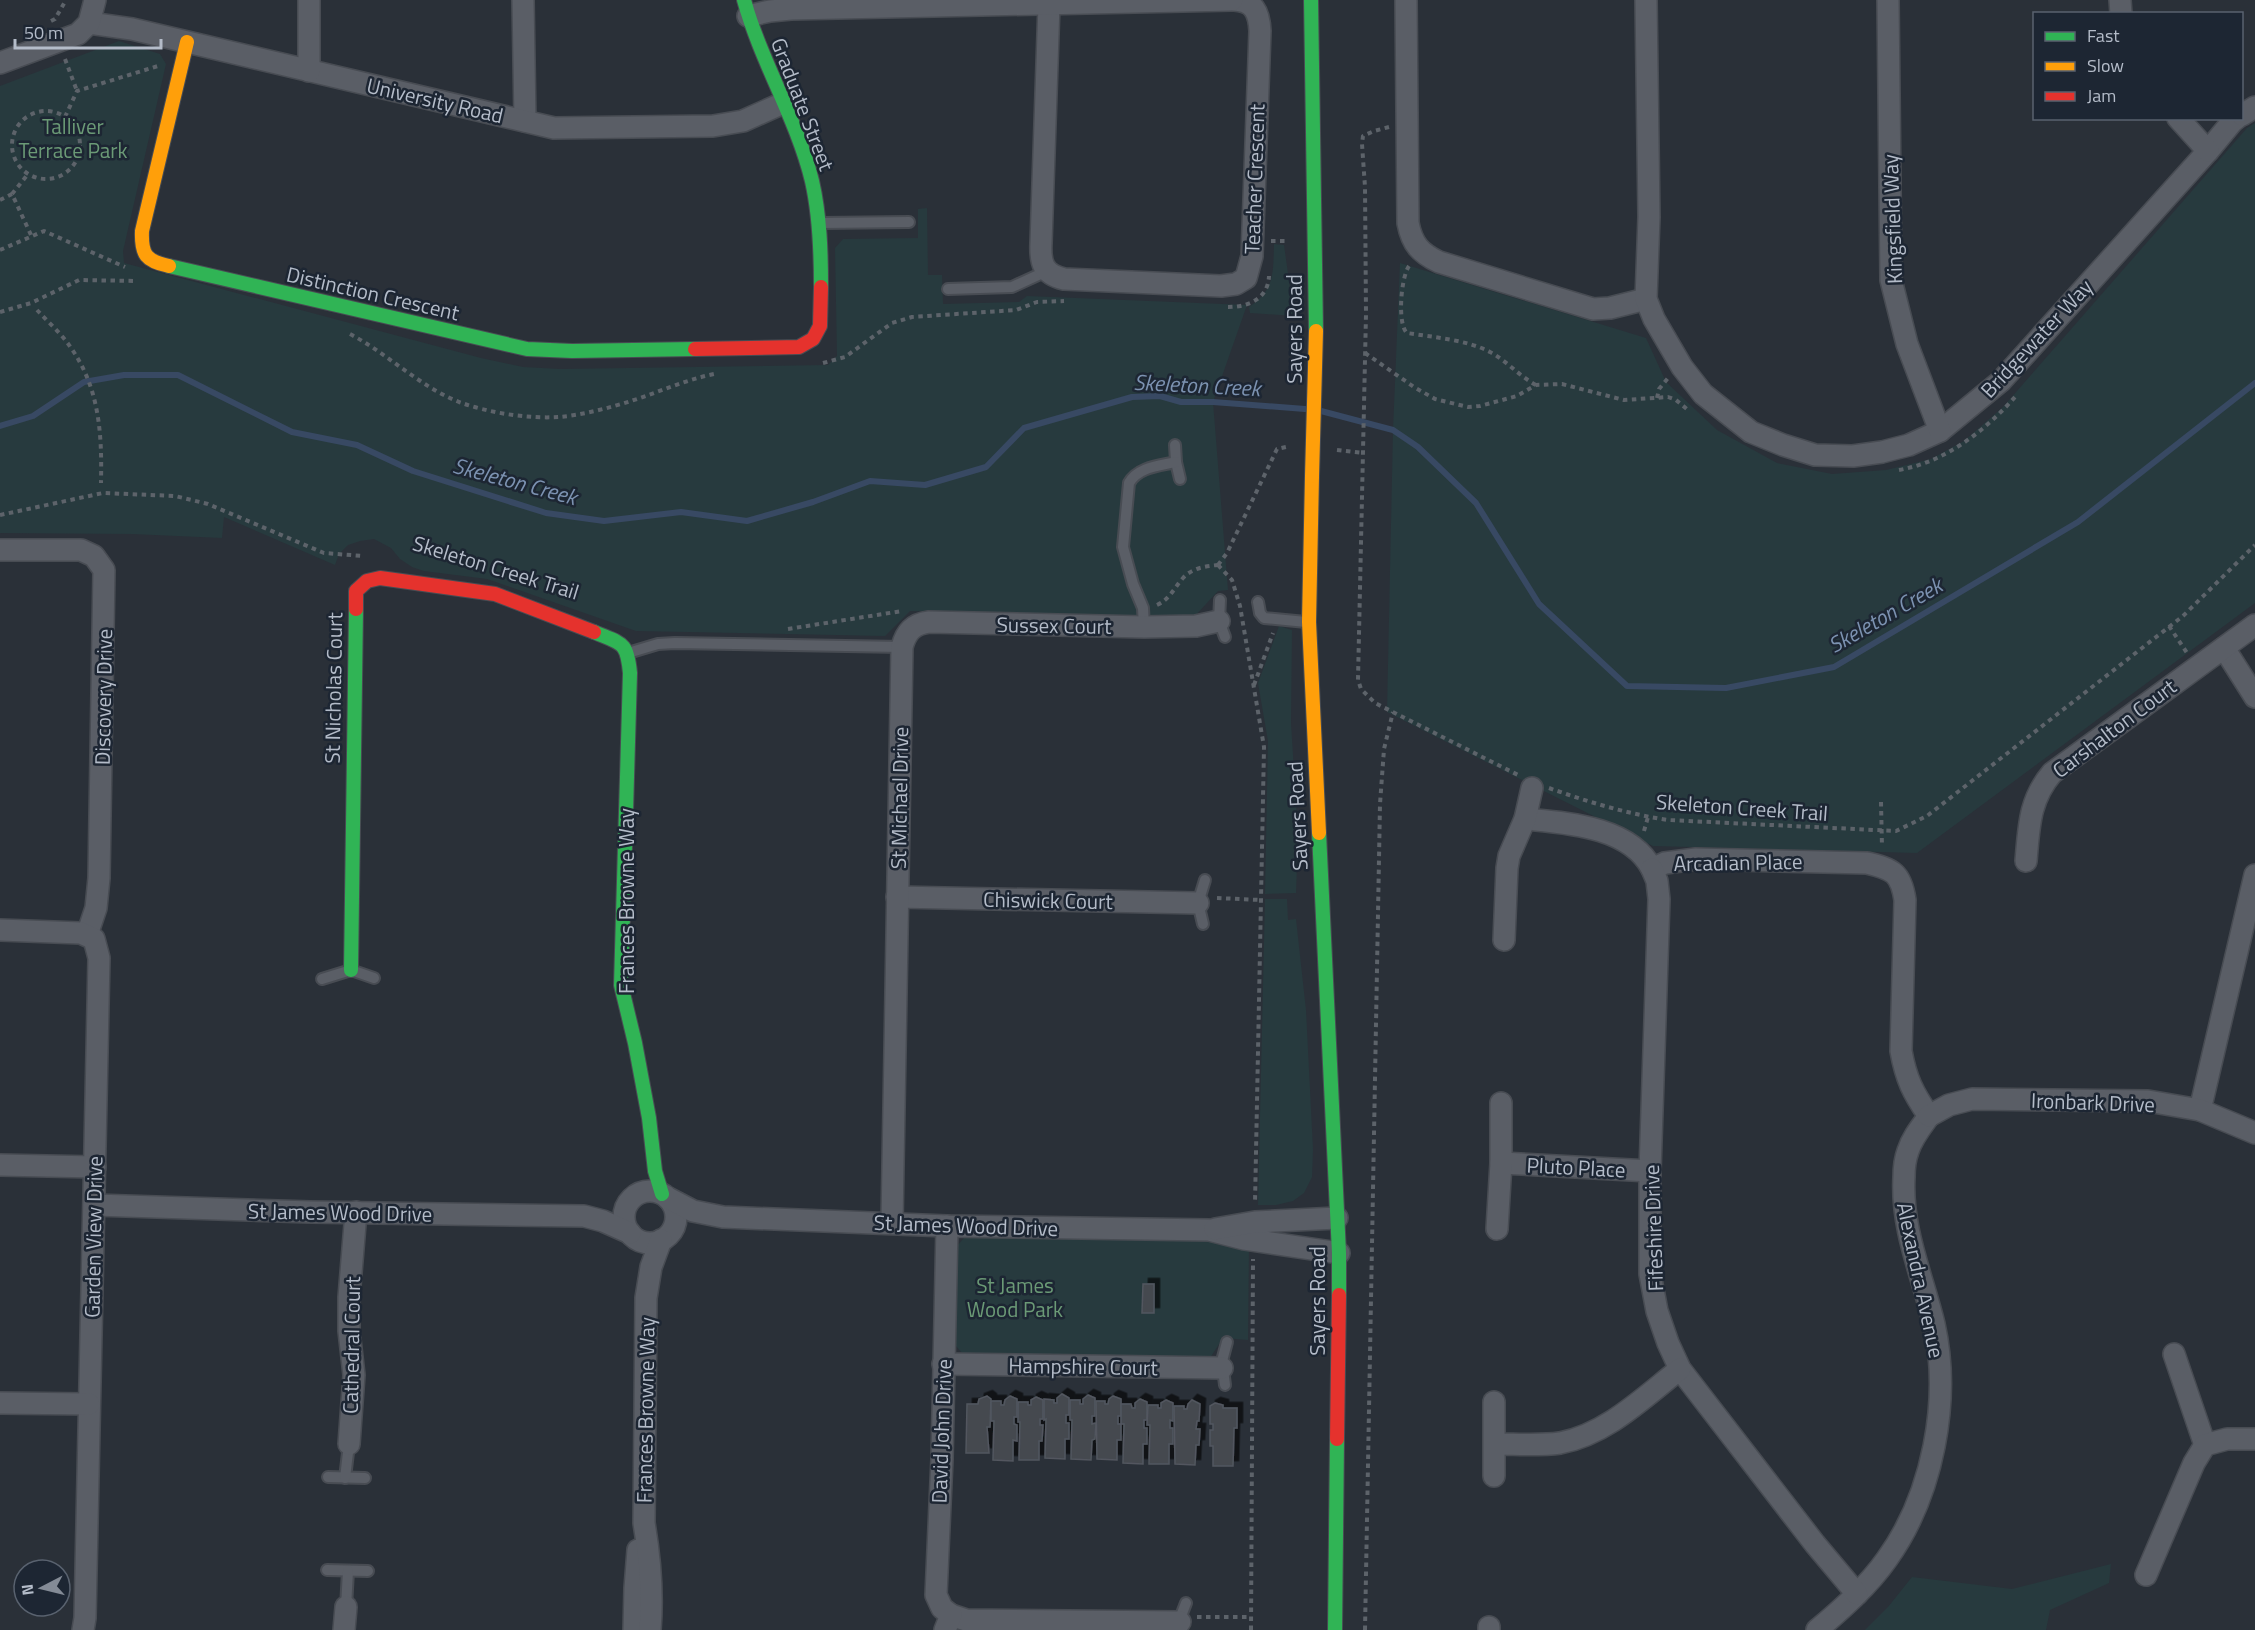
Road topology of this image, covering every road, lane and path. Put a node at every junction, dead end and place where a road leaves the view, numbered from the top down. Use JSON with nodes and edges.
{"nodes":[{"id":1,"x":66,"y":0,"type":"edge"},
{"id":2,"x":95,"y":0,"type":"edge"},
{"id":3,"x":309,"y":0,"type":"edge"},
{"id":4,"x":523,"y":0,"type":"edge"},
{"id":5,"x":1233,"y":0,"type":"edge"},
{"id":6,"x":1311,"y":0,"type":"edge"},
{"id":7,"x":1406,"y":0,"type":"edge"},
{"id":8,"x":1646,"y":0,"type":"edge"},
{"id":9,"x":1888,"y":0,"type":"edge"},
{"id":10,"x":1049,"y":4,"type":"junction"},
{"id":11,"x":746,"y":8,"type":"edge"},
{"id":12,"x":49,"y":22,"type":"dead end"},
{"id":13,"x":89,"y":23,"type":"junction"},
{"id":14,"x":187,"y":42,"type":"junction"},
{"id":15,"x":0,"y":63,"type":"edge"},
{"id":16,"x":181,"y":67,"type":"junction"},
{"id":17,"x":309,"y":70,"type":"junction"},
{"id":18,"x":781,"y":104,"type":"junction"},
{"id":19,"x":65,"y":117,"type":"junction"},
{"id":20,"x":2180,"y":120,"type":"edge"},
{"id":21,"x":2234,"y":120,"type":"edge"},
{"id":22,"x":525,"y":121,"type":"junction"},
{"id":23,"x":1407,"y":124,"type":"junction"},
{"id":24,"x":2208,"y":151,"type":"junction"},
{"id":25,"x":28,"y":174,"type":"junction"},
{"id":26,"x":12,"y":194,"type":"junction"},
{"id":27,"x":0,"y":200,"type":"edge"},
{"id":28,"x":909,"y":222,"type":"dead end"},
{"id":29,"x":818,"y":223,"type":"junction"},
{"id":30,"x":32,"y":235,"type":"junction"},
{"id":31,"x":0,"y":250,"type":"edge"},
{"id":32,"x":1419,"y":251,"type":"junction"},
{"id":33,"x":127,"y":268,"type":"dead end"},
{"id":34,"x":1047,"y":271,"type":"junction"},
{"id":35,"x":948,"y":289,"type":"dead end"},
{"id":36,"x":1646,"y":299,"type":"junction"},
{"id":37,"x":37,"y":309,"type":"dead end"},
{"id":38,"x":813,"y":339,"type":"joint"},
{"id":39,"x":1364,"y":352,"type":"junction"},
{"id":40,"x":1536,"y":385,"type":"junction"},
{"id":41,"x":2021,"y":390,"type":"dead end"},
{"id":42,"x":1695,"y":416,"type":"dead end"},
{"id":43,"x":1940,"y":431,"type":"junction"},
{"id":44,"x":1175,"y":445,"type":"dead end"},
{"id":45,"x":1294,"y":447,"type":"dead end"},
{"id":46,"x":1329,"y":450,"type":"dead end"},
{"id":47,"x":1363,"y":450,"type":"junction"},
{"id":48,"x":1176,"y":462,"type":"junction"},
{"id":49,"x":1898,"y":470,"type":"dead end"},
{"id":50,"x":1180,"y":479,"type":"dead end"},
{"id":51,"x":100,"y":483,"type":"dead end"},
{"id":52,"x":0,"y":515,"type":"edge"},
{"id":53,"x":2255,"y":545,"type":"edge"},
{"id":54,"x":0,"y":550,"type":"edge"},
{"id":55,"x":368,"y":555,"type":"dead end"},
{"id":56,"x":1258,"y":602,"type":"dead end"},
{"id":57,"x":1221,"y":620,"type":"dead end"},
{"id":58,"x":1309,"y":622,"type":"junction"},
{"id":59,"x":2255,"y":625,"type":"edge"},
{"id":60,"x":2169,"y":626,"type":"junction"},
{"id":61,"x":1144,"y":627,"type":"junction"},
{"id":62,"x":902,"y":647,"type":"junction"},
{"id":63,"x":2224,"y":648,"type":"junction"},
{"id":64,"x":628,"y":653,"type":"junction"},
{"id":65,"x":2196,"y":666,"type":"junction"},
{"id":66,"x":2255,"y":697,"type":"edge"},
{"id":67,"x":1393,"y":712,"type":"junction"},
{"id":68,"x":1532,"y":783,"type":"junction"},
{"id":69,"x":1881,"y":802,"type":"dead end"},
{"id":70,"x":1525,"y":819,"type":"junction"},
{"id":71,"x":1881,"y":831,"type":"junction"},
{"id":72,"x":2026,"y":861,"type":"dead end"},
{"id":73,"x":1652,"y":868,"type":"junction"},
{"id":74,"x":1888,"y":869,"type":"junction"},
{"id":75,"x":2255,"y":875,"type":"edge"},
{"id":76,"x":1205,"y":880,"type":"dead end"},
{"id":77,"x":897,"y":897,"type":"junction"},
{"id":78,"x":1199,"y":900,"type":"junction"},
{"id":79,"x":1261,"y":900,"type":"junction"},
{"id":80,"x":1203,"y":924,"type":"dead end"},
{"id":81,"x":0,"y":930,"type":"edge"},
{"id":82,"x":87,"y":935,"type":"junction"},
{"id":83,"x":1504,"y":940,"type":"dead end"},
{"id":84,"x":351,"y":970,"type":"junction"},
{"id":85,"x":374,"y":978,"type":"dead end"},
{"id":86,"x":322,"y":979,"type":"dead end"},
{"id":87,"x":1501,"y":1102,"type":"dead end"},
{"id":88,"x":2200,"y":1110,"type":"junction"},
{"id":89,"x":1929,"y":1116,"type":"junction"},
{"id":90,"x":2255,"y":1133,"type":"edge"},
{"id":91,"x":651,"y":1146,"type":"junction"},
{"id":92,"x":1501,"y":1163,"type":"junction"},
{"id":93,"x":0,"y":1165,"type":"edge"},
{"id":94,"x":95,"y":1167,"type":"junction"},
{"id":95,"x":1650,"y":1171,"type":"junction"},
{"id":96,"x":665,"y":1196,"type":"junction"},
{"id":97,"x":633,"y":1198,"type":"junction"},
{"id":98,"x":95,"y":1205,"type":"junction"},
{"id":99,"x":356,"y":1212,"type":"junction"},
{"id":100,"x":584,"y":1216,"type":"junction"},
{"id":101,"x":723,"y":1217,"type":"junction"},
{"id":102,"x":1337,"y":1218,"type":"junction"},
{"id":103,"x":892,"y":1223,"type":"junction"},
{"id":104,"x":947,"y":1226,"type":"junction"},
{"id":105,"x":1497,"y":1229,"type":"dead end"},
{"id":106,"x":1255,"y":1231,"type":"junction"},
{"id":107,"x":632,"y":1235,"type":"junction"},
{"id":108,"x":664,"y":1238,"type":"junction"},
{"id":109,"x":1339,"y":1253,"type":"junction"},
{"id":110,"x":646,"y":1298,"type":"junction"},
{"id":111,"x":1227,"y":1342,"type":"dead end"},
{"id":112,"x":2174,"y":1354,"type":"dead end"},
{"id":113,"x":943,"y":1364,"type":"junction"},
{"id":114,"x":1680,"y":1369,"type":"junction"},
{"id":115,"x":1224,"y":1376,"type":"joint"},
{"id":116,"x":1494,"y":1402,"type":"dead end"},
{"id":117,"x":0,"y":1403,"type":"edge"},
{"id":118,"x":89,"y":1404,"type":"junction"},
{"id":119,"x":2255,"y":1439,"type":"edge"},
{"id":120,"x":349,"y":1444,"type":"joint"},
{"id":121,"x":1495,"y":1444,"type":"junction"},
{"id":122,"x":2205,"y":1445,"type":"junction"},
{"id":123,"x":1494,"y":1476,"type":"dead end"},
{"id":124,"x":328,"y":1477,"type":"dead end"},
{"id":125,"x":345,"y":1478,"type":"junction"},
{"id":126,"x":365,"y":1478,"type":"dead end"},
{"id":127,"x":644,"y":1522,"type":"junction"},
{"id":128,"x":327,"y":1570,"type":"dead end"},
{"id":129,"x":348,"y":1571,"type":"junction"},
{"id":130,"x":368,"y":1571,"type":"dead end"},
{"id":131,"x":2146,"y":1575,"type":"dead end"},
{"id":132,"x":1857,"y":1594,"type":"junction"},
{"id":133,"x":346,"y":1607,"type":"joint"},
{"id":134,"x":1251,"y":1617,"type":"junction"},
{"id":135,"x":1182,"y":1618,"type":"edge"},
{"id":136,"x":948,"y":1623,"type":"edge"},
{"id":137,"x":83,"y":1630,"type":"edge"},
{"id":138,"x":344,"y":1630,"type":"edge"},
{"id":139,"x":634,"y":1630,"type":"edge"},
{"id":140,"x":650,"y":1630,"type":"edge"},
{"id":141,"x":1251,"y":1630,"type":"edge"},
{"id":142,"x":1335,"y":1630,"type":"edge"},
{"id":143,"x":1365,"y":1630,"type":"edge"},
{"id":144,"x":1817,"y":1630,"type":"edge"}],
"edges":[{"from":1,"to":12,"type":"path"},
{"from":2,"to":13,"type":"street"},
{"from":3,"to":17,"type":"street"},
{"from":4,"to":22,"type":"street"},
{"from":5,"to":10,"type":"street","name":"Teacher Crescent"},
{"from":5,"to":34,"type":"street","name":"Teacher Crescent"},
{"from":6,"to":58,"type":"street","name":"Sayers Road","bridge":true},
{"from":7,"to":23,"type":"street"},
{"from":8,"to":36,"type":"street","name":"Bridgewater Way"},
{"from":9,"to":43,"type":"street","name":"Kingsfield Way"},
{"from":10,"to":11,"type":"street","name":"Teacher Crescent"},
{"from":10,"to":34,"type":"street"},
{"from":11,"to":18,"type":"street","name":"Graduate Street"},
{"from":13,"to":14,"type":"street","name":"University Road"},
{"from":13,"to":15,"type":"street"},
{"from":14,"to":16,"type":"street","name":"Distinction Crescent"},
{"from":14,"to":17,"type":"street","name":"University Road"},
{"from":16,"to":19,"type":"path"},
{"from":16,"to":38,"type":"street","name":"Distinction Crescent"},
{"from":17,"to":22,"type":"street","name":"University Road"},
{"from":18,"to":22,"type":"street","name":"University Road"},
{"from":18,"to":29,"type":"street","name":"Graduate Street"},
{"from":19,"to":25,"type":"path"},
{"from":19,"to":25,"type":"path"},
{"from":20,"to":24,"type":"street"},
{"from":21,"to":24,"type":"street","name":"Bridgewater Way"},
{"from":23,"to":32,"type":"street"},
{"from":23,"to":39,"type":"path","name":"Skeleton Creek Trail"},
{"from":24,"to":43,"type":"street","name":"Bridgewater Way"},
{"from":25,"to":26,"type":"path"},
{"from":26,"to":27,"type":"path"},
{"from":26,"to":30,"type":"path"},
{"from":28,"to":29,"type":"lane"},
{"from":29,"to":38,"type":"street","name":"Graduate Street"},
{"from":30,"to":31,"type":"path"},
{"from":30,"to":33,"type":"path"},
{"from":32,"to":36,"type":"street"},
{"from":32,"to":40,"type":"path"},
{"from":34,"to":35,"type":"lane"},
{"from":36,"to":43,"type":"street","name":"Bridgewater Way"},
{"from":37,"to":51,"type":"path"},
{"from":39,"to":40,"type":"path"},
{"from":39,"to":47,"type":"path","name":"Skeleton Creek Trail"},
{"from":40,"to":42,"type":"path"},
{"from":41,"to":49,"type":"path"},
{"from":44,"to":48,"type":"lane"},
{"from":45,"to":79,"type":"path"},
{"from":46,"to":47,"type":"path"},
{"from":47,"to":67,"type":"path","name":"Skeleton Creek Trail"},
{"from":48,"to":50,"type":"lane"},
{"from":48,"to":61,"type":"lane"},
{"from":52,"to":55,"type":"path"},
{"from":53,"to":60,"type":"path","name":"Skeleton Creek Trail"},
{"from":54,"to":82,"type":"street","name":"Discovery Drive"},
{"from":56,"to":58,"type":"lane"},
{"from":57,"to":61,"type":"street","name":"Sussex Court"},
{"from":58,"to":102,"type":"street","name":"Sayers Road"},
{"from":59,"to":63,"type":"street","name":"Carshalton Court"},
{"from":60,"to":65,"type":"path"},
{"from":60,"to":71,"type":"path","name":"Skeleton Creek Trail"},
{"from":61,"to":62,"type":"street","name":"Sussex Court"},
{"from":62,"to":64,"type":"lane"},
{"from":62,"to":77,"type":"street","name":"St Michael Drive"},
{"from":63,"to":65,"type":"street","name":"Carshalton Court"},
{"from":63,"to":66,"type":"street"},
{"from":64,"to":84,"type":"street","name":"St Nicholas Court"},
{"from":64,"to":91,"type":"street","name":"Frances Browne Way"},
{"from":65,"to":72,"type":"street","name":"Carshalton Court"},
{"from":67,"to":68,"type":"path","name":"Skeleton Creek Trail"},
{"from":67,"to":143,"type":"path"},
{"from":68,"to":70,"type":"street"},
{"from":68,"to":71,"type":"path","name":"Skeleton Creek Trail"},
{"from":69,"to":71,"type":"path"},
{"from":70,"to":73,"type":"street","name":"Arcadian Place"},
{"from":70,"to":83,"type":"street"},
{"from":71,"to":74,"type":"path"},
{"from":73,"to":74,"type":"street","name":"Arcadian Place"},
{"from":73,"to":95,"type":"street","name":"Fifeshire Drive"},
{"from":74,"to":89,"type":"street"},
{"from":75,"to":88,"type":"street"},
{"from":76,"to":78,"type":"lane"},
{"from":77,"to":78,"type":"street","name":"Chiswick Court"},
{"from":77,"to":103,"type":"street","name":"St Michael Drive"},
{"from":78,"to":79,"type":"path"},
{"from":78,"to":80,"type":"lane"},
{"from":79,"to":106,"type":"path"},
{"from":81,"to":82,"type":"street"},
{"from":82,"to":94,"type":"street","name":"Garden View Drive"},
{"from":84,"to":85,"type":"lane"},
{"from":84,"to":86,"type":"lane"},
{"from":87,"to":92,"type":"street","name":"Pluto Place"},
{"from":88,"to":89,"type":"street","name":"Ironbark Drive"},
{"from":88,"to":90,"type":"street","name":"Ironbark Drive"},
{"from":89,"to":132,"type":"street","name":"Alexandra Avenue"},
{"from":91,"to":96,"type":"street","name":"Frances Browne Way"},
{"from":91,"to":97,"type":"street","name":"Frances Browne Way"},
{"from":92,"to":95,"type":"street","name":"Pluto Place"},
{"from":92,"to":105,"type":"street","name":"Pluto Place"},
{"from":93,"to":94,"type":"street"},
{"from":94,"to":98,"type":"street","name":"Garden View Drive"},
{"from":95,"to":114,"type":"street","name":"Fifeshire Drive"},
{"from":96,"to":97,"type":"street"},
{"from":96,"to":101,"type":"street","name":"St James Wood Drive"},
{"from":96,"to":108,"type":"street"},
{"from":97,"to":100,"type":"street","name":"St James Wood Drive"},
{"from":97,"to":107,"type":"street"},
{"from":98,"to":99,"type":"street","name":"St James Wood Drive"},
{"from":98,"to":118,"type":"street","name":"Garden View Drive"},
{"from":99,"to":100,"type":"street","name":"St James Wood Drive"},
{"from":99,"to":120,"type":"street","name":"Cathedral Court"},
{"from":100,"to":107,"type":"street","name":"St James Wood Drive"},
{"from":101,"to":103,"type":"street","name":"St James Wood Drive"},
{"from":101,"to":108,"type":"street","name":"St James Wood Drive"},
{"from":102,"to":106,"type":"street","name":"St James Wood Drive"},
{"from":102,"to":109,"type":"street","name":"Sayers Road"},
{"from":103,"to":104,"type":"street","name":"St James Wood Drive"},
{"from":104,"to":106,"type":"street","name":"St James Wood Drive"},
{"from":104,"to":113,"type":"street","name":"David John Drive"},
{"from":106,"to":109,"type":"street","name":"St James Wood Drive"},
{"from":106,"to":134,"type":"path"},
{"from":107,"to":108,"type":"street"},
{"from":107,"to":110,"type":"street","name":"Frances Browne Way"},
{"from":108,"to":110,"type":"street","name":"Frances Browne Way"},
{"from":109,"to":142,"type":"street","name":"Sayers Road"},
{"from":110,"to":127,"type":"street","name":"Frances Browne Way"},
{"from":111,"to":115,"type":"lane","name":"Hampshire Court"},
{"from":112,"to":122,"type":"street"},
{"from":113,"to":115,"type":"street","name":"Hampshire Court"},
{"from":113,"to":136,"type":"street","name":"David John Drive"},
{"from":114,"to":121,"type":"street"},
{"from":114,"to":132,"type":"street","name":"Fifeshire Drive"},
{"from":116,"to":121,"type":"street"},
{"from":117,"to":118,"type":"street"},
{"from":118,"to":137,"type":"street","name":"Garden View Drive"},
{"from":119,"to":122,"type":"street"},
{"from":120,"to":125,"type":"lane","name":"Cathedral Court"},
{"from":121,"to":123,"type":"street"},
{"from":122,"to":131,"type":"street"},
{"from":124,"to":125,"type":"lane"},
{"from":125,"to":126,"type":"lane"},
{"from":127,"to":139,"type":"street","name":"Frances Browne Way"},
{"from":127,"to":140,"type":"street","name":"Frances Browne Way"},
{"from":128,"to":129,"type":"lane"},
{"from":129,"to":130,"type":"lane"},
{"from":129,"to":133,"type":"lane"},
{"from":132,"to":144,"type":"street","name":"Alexandra Avenue"},
{"from":133,"to":138,"type":"street"},
{"from":134,"to":135,"type":"path"},
{"from":134,"to":141,"type":"path"},
{"from":135,"to":136,"type":"street"}]}
